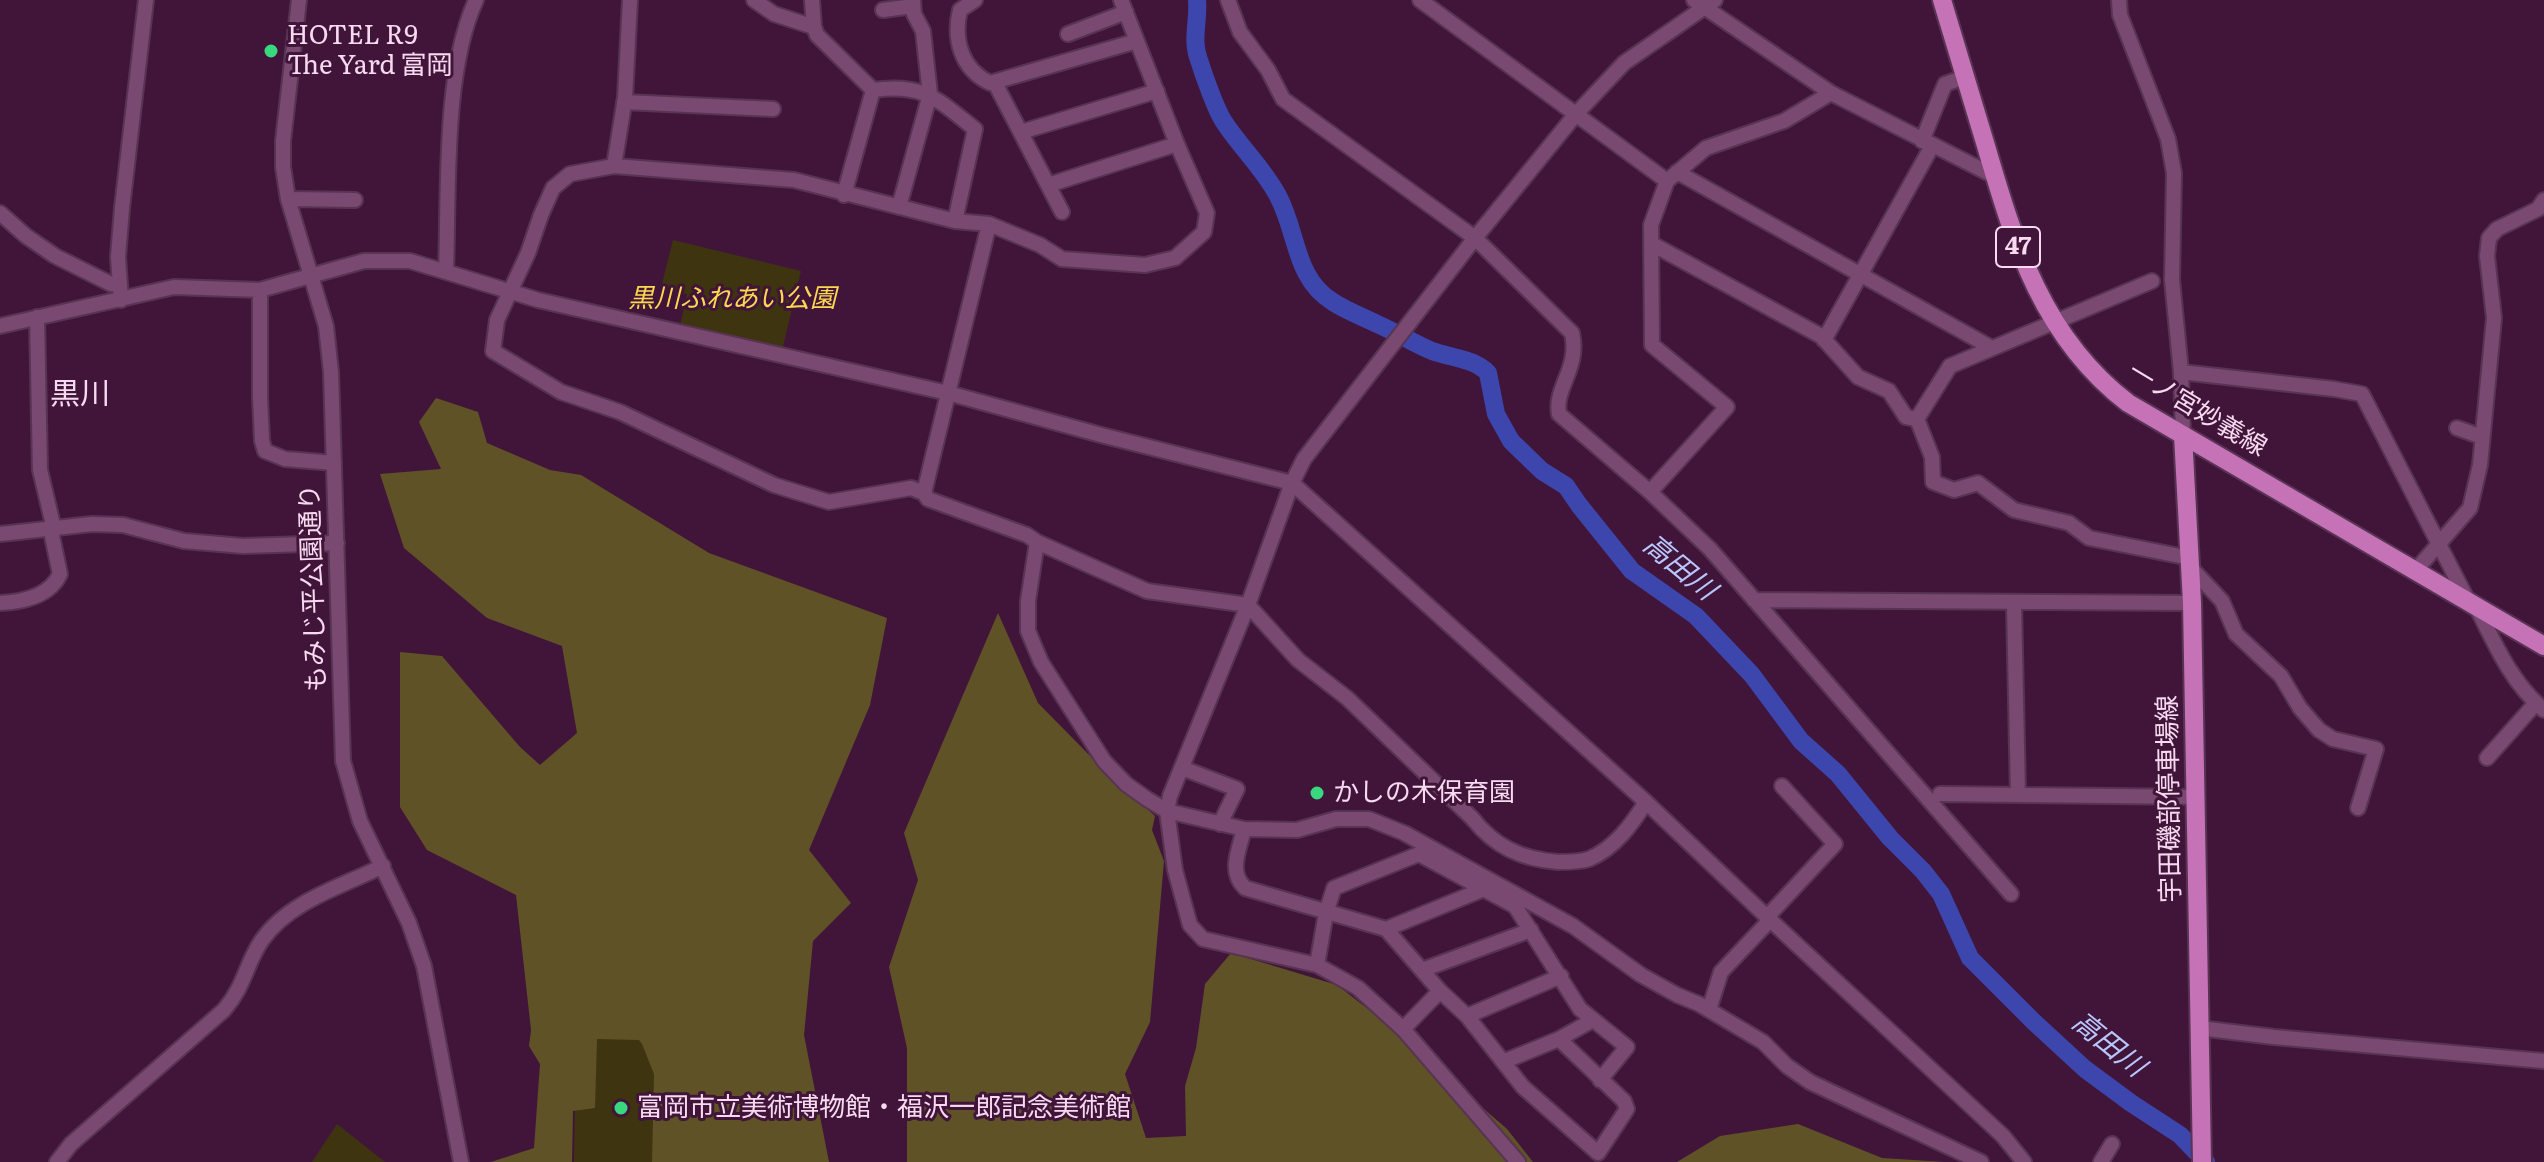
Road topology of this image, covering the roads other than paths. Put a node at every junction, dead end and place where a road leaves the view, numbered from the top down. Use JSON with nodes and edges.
{"nodes":[{"id":1,"x":146,"y":0,"type":"edge"},
{"id":2,"x":299,"y":0,"type":"edge"},
{"id":3,"x":476,"y":0,"type":"edge"},
{"id":4,"x":630,"y":0,"type":"edge"},
{"id":5,"x":754,"y":0,"type":"edge"},
{"id":6,"x":812,"y":0,"type":"edge"},
{"id":7,"x":975,"y":0,"type":"edge"},
{"id":8,"x":1228,"y":0,"type":"edge"},
{"id":9,"x":1420,"y":0,"type":"edge"},
{"id":10,"x":1942,"y":0,"type":"edge"},
{"id":11,"x":2119,"y":0,"type":"edge"},
{"id":12,"x":1704,"y":2,"type":"edge"},
{"id":13,"x":913,"y":3,"type":"edge"},
{"id":14,"x":1123,"y":6,"type":"edge"},
{"id":15,"x":883,"y":10,"type":"dead end"},
{"id":16,"x":814,"y":27,"type":"junction"},
{"id":17,"x":1068,"y":34,"type":"dead end"},
{"id":18,"x":1137,"y":41,"type":"junction"},
{"id":19,"x":1965,"y":77,"type":"junction"},
{"id":20,"x":995,"y":83,"type":"junction"},
{"id":21,"x":873,"y":90,"type":"junction"},
{"id":22,"x":1157,"y":91,"type":"junction"},
{"id":23,"x":1831,"y":93,"type":"junction"},
{"id":24,"x":930,"y":94,"type":"junction"},
{"id":25,"x":624,"y":102,"type":"junction"},
{"id":26,"x":773,"y":109,"type":"dead end"},
{"id":27,"x":1576,"y":114,"type":"junction"},
{"id":28,"x":1021,"y":132,"type":"junction"},
{"id":29,"x":1927,"y":143,"type":"junction"},
{"id":30,"x":1177,"y":144,"type":"junction"},
{"id":31,"x":614,"y":166,"type":"junction"},
{"id":32,"x":1672,"y":176,"type":"junction"},
{"id":33,"x":1994,"y":176,"type":"junction"},
{"id":34,"x":1048,"y":185,"type":"junction"},
{"id":35,"x":844,"y":195,"type":"junction"},
{"id":36,"x":288,"y":199,"type":"junction"},
{"id":37,"x":355,"y":200,"type":"dead end"},
{"id":38,"x":2544,"y":200,"type":"edge"},
{"id":39,"x":899,"y":207,"type":"junction"},
{"id":40,"x":1062,"y":212,"type":"dead end"},
{"id":41,"x":0,"y":213,"type":"edge"},
{"id":42,"x":955,"y":221,"type":"junction"},
{"id":43,"x":989,"y":224,"type":"junction"},
{"id":44,"x":1475,"y":238,"type":"junction"},
{"id":45,"x":1652,"y":244,"type":"junction"},
{"id":46,"x":446,"y":271,"type":"junction"},
{"id":47,"x":1860,"y":274,"type":"junction"},
{"id":48,"x":312,"y":277,"type":"junction"},
{"id":49,"x":2152,"y":281,"type":"dead end"},
{"id":50,"x":260,"y":290,"type":"junction"},
{"id":51,"x":120,"y":292,"type":"junction"},
{"id":52,"x":508,"y":292,"type":"junction"},
{"id":53,"x":37,"y":317,"type":"junction"},
{"id":54,"x":2053,"y":321,"type":"junction"},
{"id":55,"x":0,"y":326,"type":"edge"},
{"id":56,"x":1824,"y":340,"type":"junction"},
{"id":57,"x":1992,"y":348,"type":"junction"},
{"id":58,"x":2181,"y":372,"type":"junction"},
{"id":59,"x":948,"y":393,"type":"junction"},
{"id":60,"x":1917,"y":419,"type":"junction"},
{"id":61,"x":2457,"y":428,"type":"dead end"},
{"id":62,"x":2183,"y":435,"type":"junction"},
{"id":63,"x":2482,"y":437,"type":"junction"},
{"id":64,"x":334,"y":463,"type":"junction"},
{"id":65,"x":1292,"y":483,"type":"junction"},
{"id":66,"x":1650,"y":492,"type":"junction"},
{"id":67,"x":924,"y":493,"type":"junction"},
{"id":68,"x":54,"y":529,"type":"junction"},
{"id":69,"x":0,"y":534,"type":"edge"},
{"id":70,"x":1037,"y":542,"type":"junction"},
{"id":71,"x":337,"y":543,"type":"junction"},
{"id":72,"x":2438,"y":543,"type":"junction"},
{"id":73,"x":2191,"y":563,"type":"junction"},
{"id":74,"x":2416,"y":570,"type":"junction"},
{"id":75,"x":1754,"y":600,"type":"junction"},
{"id":76,"x":2471,"y":602,"type":"junction"},
{"id":77,"x":0,"y":603,"type":"edge"},
{"id":78,"x":2014,"y":603,"type":"junction"},
{"id":79,"x":2192,"y":603,"type":"junction"},
{"id":80,"x":1248,"y":605,"type":"junction"},
{"id":81,"x":2544,"y":646,"type":"edge"},
{"id":82,"x":2540,"y":706,"type":"edge"},
{"id":83,"x":2487,"y":758,"type":"dead end"},
{"id":84,"x":1182,"y":768,"type":"junction"},
{"id":85,"x":1782,"y":786,"type":"dead end"},
{"id":86,"x":1940,"y":794,"type":"dead end"},
{"id":87,"x":2018,"y":795,"type":"junction"},
{"id":88,"x":2196,"y":797,"type":"junction"},
{"id":89,"x":1646,"y":802,"type":"junction"},
{"id":90,"x":2358,"y":808,"type":"dead end"},
{"id":91,"x":1167,"y":811,"type":"junction"},
{"id":92,"x":1220,"y":824,"type":"junction"},
{"id":93,"x":1244,"y":829,"type":"junction"},
{"id":94,"x":383,"y":866,"type":"junction"},
{"id":95,"x":1484,"y":889,"type":"junction"},
{"id":96,"x":2011,"y":894,"type":"dead end"},
{"id":97,"x":1326,"y":913,"type":"junction"},
{"id":98,"x":1768,"y":919,"type":"junction"},
{"id":99,"x":1386,"y":929,"type":"junction"},
{"id":100,"x":1531,"y":930,"type":"junction"},
{"id":101,"x":1317,"y":965,"type":"junction"},
{"id":102,"x":1422,"y":970,"type":"junction"},
{"id":103,"x":1561,"y":976,"type":"junction"},
{"id":104,"x":1440,"y":991,"type":"junction"},
{"id":105,"x":1709,"y":1010,"type":"junction"},
{"id":106,"x":1467,"y":1016,"type":"junction"},
{"id":107,"x":1593,"y":1020,"type":"junction"},
{"id":108,"x":2199,"y":1028,"type":"junction"},
{"id":109,"x":1403,"y":1029,"type":"junction"},
{"id":110,"x":1559,"y":1039,"type":"junction"},
{"id":111,"x":1505,"y":1061,"type":"junction"},
{"id":112,"x":2544,"y":1061,"type":"edge"},
{"id":113,"x":1600,"y":1080,"type":"junction"},
{"id":114,"x":2112,"y":1144,"type":"dead end"},
{"id":115,"x":57,"y":1162,"type":"edge"},
{"id":116,"x":461,"y":1162,"type":"edge"},
{"id":117,"x":1518,"y":1162,"type":"edge"},
{"id":118,"x":1981,"y":1162,"type":"edge"},
{"id":119,"x":2024,"y":1162,"type":"edge"},
{"id":120,"x":2101,"y":1162,"type":"edge"},
{"id":121,"x":2202,"y":1162,"type":"edge"}],
"edges":[{"from":1,"to":51,"type":"street"},
{"from":2,"to":36,"type":"street","name":"もみじ平公園通り"},
{"from":3,"to":46,"type":"street"},
{"from":4,"to":25,"type":"street"},
{"from":5,"to":16,"type":"street"},
{"from":6,"to":16,"type":"street"},
{"from":7,"to":20,"type":"street"},
{"from":8,"to":44,"type":"street"},
{"from":9,"to":27,"type":"street"},
{"from":10,"to":19,"type":"main road","name":"一ノ宮妙義線","number":"47"},
{"from":11,"to":58,"type":"street"},
{"from":12,"to":23,"type":"street"},
{"from":12,"to":27,"type":"street"},
{"from":13,"to":15,"type":"street"},
{"from":13,"to":24,"type":"street"},
{"from":14,"to":17,"type":"street"},
{"from":14,"to":18,"type":"street"},
{"from":16,"to":21,"type":"street"},
{"from":18,"to":20,"type":"street"},
{"from":18,"to":22,"type":"street"},
{"from":19,"to":29,"type":"street"},
{"from":19,"to":33,"type":"main road","name":"一ノ宮妙義線","number":"47"},
{"from":20,"to":28,"type":"street"},
{"from":21,"to":24,"type":"street"},
{"from":21,"to":35,"type":"street"},
{"from":22,"to":28,"type":"street"},
{"from":22,"to":30,"type":"street"},
{"from":23,"to":29,"type":"street"},
{"from":23,"to":32,"type":"street"},
{"from":24,"to":39,"type":"street"},
{"from":24,"to":42,"type":"street"},
{"from":25,"to":26,"type":"street"},
{"from":25,"to":31,"type":"street"},
{"from":27,"to":32,"type":"street"},
{"from":27,"to":44,"type":"street"},
{"from":28,"to":34,"type":"street"},
{"from":29,"to":33,"type":"street"},
{"from":29,"to":47,"type":"street"},
{"from":30,"to":34,"type":"street"},
{"from":30,"to":43,"type":"street"},
{"from":31,"to":35,"type":"street"},
{"from":31,"to":52,"type":"street"},
{"from":32,"to":45,"type":"street"},
{"from":32,"to":47,"type":"street"},
{"from":33,"to":54,"type":"main road","name":"一ノ宮妙義線","number":"47"},
{"from":34,"to":40,"type":"street"},
{"from":35,"to":39,"type":"street"},
{"from":36,"to":37,"type":"street"},
{"from":36,"to":48,"type":"street","name":"もみじ平公園通り"},
{"from":38,"to":63,"type":"street"},
{"from":39,"to":42,"type":"street"},
{"from":41,"to":51,"type":"street"},
{"from":42,"to":43,"type":"street"},
{"from":43,"to":59,"type":"street"},
{"from":44,"to":65,"type":"street"},
{"from":44,"to":66,"type":"street"},
{"from":45,"to":56,"type":"street"},
{"from":45,"to":66,"type":"street"},
{"from":46,"to":48,"type":"street"},
{"from":46,"to":52,"type":"street"},
{"from":47,"to":56,"type":"street"},
{"from":47,"to":57,"type":"street"},
{"from":48,"to":50,"type":"street"},
{"from":48,"to":64,"type":"street","name":"もみじ平公園通り"},
{"from":49,"to":54,"type":"street"},
{"from":50,"to":51,"type":"street"},
{"from":50,"to":64,"type":"street"},
{"from":51,"to":53,"type":"street"},
{"from":52,"to":59,"type":"street"},
{"from":52,"to":67,"type":"street"},
{"from":53,"to":55,"type":"street"},
{"from":53,"to":68,"type":"street"},
{"from":54,"to":57,"type":"street"},
{"from":54,"to":62,"type":"main road","name":"一ノ宮妙義線","number":"47"},
{"from":56,"to":60,"type":"street"},
{"from":57,"to":60,"type":"street"},
{"from":58,"to":62,"type":"street"},
{"from":58,"to":72,"type":"street"},
{"from":59,"to":65,"type":"street"},
{"from":59,"to":67,"type":"street"},
{"from":60,"to":73,"type":"street"},
{"from":61,"to":63,"type":"street"},
{"from":62,"to":73,"type":"main road","name":"宇田磯部停車場線"},
{"from":62,"to":74,"type":"main road","name":"一ノ宮妙義線","number":"47"},
{"from":63,"to":72,"type":"street"},
{"from":64,"to":71,"type":"street","name":"もみじ平公園通り"},
{"from":65,"to":80,"type":"street"},
{"from":65,"to":89,"type":"street"},
{"from":66,"to":75,"type":"street"},
{"from":67,"to":70,"type":"street"},
{"from":68,"to":69,"type":"street"},
{"from":68,"to":71,"type":"street"},
{"from":68,"to":77,"type":"street"},
{"from":70,"to":80,"type":"street"},
{"from":70,"to":91,"type":"street"},
{"from":71,"to":94,"type":"street","name":"もみじ平公園通り"},
{"from":72,"to":74,"type":"street"},
{"from":72,"to":76,"type":"street"},
{"from":73,"to":79,"type":"main road","name":"宇田磯部停車場線"},
{"from":73,"to":90,"type":"street"},
{"from":74,"to":76,"type":"main road","name":"一ノ宮妙義線","number":"47"},
{"from":75,"to":78,"type":"street"},
{"from":75,"to":96,"type":"street"},
{"from":76,"to":81,"type":"main road","name":"一ノ宮妙義線","number":"47"},
{"from":76,"to":82,"type":"street"},
{"from":78,"to":79,"type":"street"},
{"from":78,"to":87,"type":"street"},
{"from":79,"to":88,"type":"main road","name":"宇田磯部停車場線"},
{"from":80,"to":84,"type":"street"},
{"from":80,"to":89,"type":"street"},
{"from":82,"to":83,"type":"street"},
{"from":84,"to":91,"type":"street"},
{"from":84,"to":92,"type":"street"},
{"from":85,"to":98,"type":"street"},
{"from":86,"to":87,"type":"street"},
{"from":87,"to":88,"type":"street"},
{"from":88,"to":108,"type":"main road","name":"宇田磯部停車場線"},
{"from":89,"to":98,"type":"street"},
{"from":91,"to":92,"type":"street"},
{"from":91,"to":101,"type":"street"},
{"from":92,"to":93,"type":"street"},
{"from":93,"to":97,"type":"street"},
{"from":93,"to":105,"type":"street"},
{"from":94,"to":115,"type":"street"},
{"from":94,"to":116,"type":"street","name":"もみじ平公園通り"},
{"from":95,"to":97,"type":"street"},
{"from":95,"to":99,"type":"street"},
{"from":95,"to":100,"type":"street"},
{"from":97,"to":99,"type":"street"},
{"from":97,"to":101,"type":"street"},
{"from":98,"to":105,"type":"street"},
{"from":98,"to":119,"type":"street"},
{"from":99,"to":102,"type":"street"},
{"from":100,"to":102,"type":"street"},
{"from":100,"to":103,"type":"street"},
{"from":101,"to":109,"type":"street"},
{"from":102,"to":104,"type":"street"},
{"from":103,"to":106,"type":"street"},
{"from":103,"to":107,"type":"street"},
{"from":104,"to":106,"type":"street"},
{"from":104,"to":109,"type":"street"},
{"from":105,"to":118,"type":"street"},
{"from":106,"to":111,"type":"street"},
{"from":107,"to":110,"type":"street"},
{"from":107,"to":113,"type":"street"},
{"from":108,"to":112,"type":"street"},
{"from":108,"to":121,"type":"main road","name":"宇田磯部停車場線"},
{"from":109,"to":117,"type":"street"},
{"from":110,"to":111,"type":"street"},
{"from":110,"to":113,"type":"street"},
{"from":111,"to":113,"type":"street"},
{"from":114,"to":120,"type":"street"}]}
